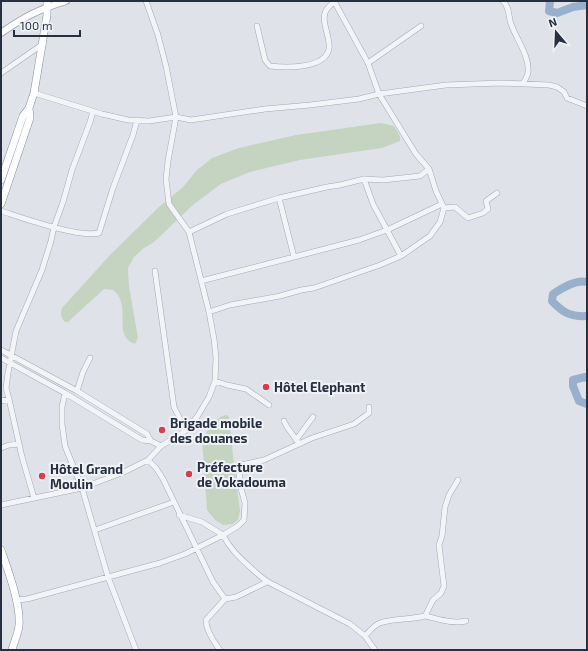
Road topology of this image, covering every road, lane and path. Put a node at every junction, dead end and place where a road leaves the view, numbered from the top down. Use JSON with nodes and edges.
{"nodes":[{"id":1,"x":66,"y":1,"type":"edge"},
{"id":2,"x":146,"y":1,"type":"edge"},
{"id":3,"x":503,"y":1,"type":"edge"},
{"id":4,"x":334,"y":2,"type":"edge"},
{"id":5,"x":47,"y":4,"type":"edge"},
{"id":6,"x":256,"y":26,"type":"dead end"},
{"id":7,"x":421,"y":26,"type":"dead end"},
{"id":8,"x":1,"y":33,"type":"edge"},
{"id":9,"x":43,"y":44,"type":"junction"},
{"id":10,"x":368,"y":63,"type":"junction"},
{"id":11,"x":1,"y":73,"type":"edge"},
{"id":12,"x":523,"y":83,"type":"junction"},
{"id":13,"x":34,"y":93,"type":"junction"},
{"id":14,"x":379,"y":94,"type":"junction"},
{"id":15,"x":587,"y":106,"type":"edge"},
{"id":16,"x":29,"y":108,"type":"junction"},
{"id":17,"x":93,"y":111,"type":"junction"},
{"id":18,"x":176,"y":117,"type":"junction"},
{"id":19,"x":137,"y":120,"type":"junction"},
{"id":20,"x":429,"y":169,"type":"junction"},
{"id":21,"x":364,"y":179,"type":"junction"},
{"id":22,"x":1,"y":180,"type":"edge"},
{"id":23,"x":497,"y":193,"type":"dead end"},
{"id":24,"x":279,"y":198,"type":"junction"},
{"id":25,"x":1,"y":204,"type":"edge"},
{"id":26,"x":443,"y":206,"type":"junction"},
{"id":27,"x":1,"y":211,"type":"edge"},
{"id":28,"x":54,"y":227,"type":"junction"},
{"id":29,"x":387,"y":230,"type":"junction"},
{"id":30,"x":189,"y":232,"type":"junction"},
{"id":31,"x":401,"y":256,"type":"junction"},
{"id":32,"x":294,"y":257,"type":"junction"},
{"id":33,"x":154,"y":271,"type":"dead end"},
{"id":34,"x":201,"y":281,"type":"junction"},
{"id":35,"x":209,"y":312,"type":"junction"},
{"id":36,"x":1,"y":350,"type":"edge"},
{"id":37,"x":11,"y":356,"type":"junction"},
{"id":38,"x":1,"y":358,"type":"edge"},
{"id":39,"x":90,"y":358,"type":"dead end"},
{"id":40,"x":10,"y":363,"type":"junction"},
{"id":41,"x":215,"y":381,"type":"junction"},
{"id":42,"x":77,"y":391,"type":"junction"},
{"id":43,"x":65,"y":393,"type":"junction"},
{"id":44,"x":9,"y":399,"type":"junction"},
{"id":45,"x":1,"y":401,"type":"edge"},
{"id":46,"x":269,"y":405,"type":"dead end"},
{"id":47,"x":369,"y":407,"type":"dead end"},
{"id":48,"x":313,"y":417,"type":"dead end"},
{"id":49,"x":284,"y":421,"type":"dead end"},
{"id":50,"x":184,"y":432,"type":"junction"},
{"id":51,"x":151,"y":441,"type":"junction"},
{"id":52,"x":297,"y":442,"type":"junction"},
{"id":53,"x":19,"y":444,"type":"junction"},
{"id":54,"x":161,"y":446,"type":"junction"},
{"id":55,"x":1,"y":448,"type":"edge"},
{"id":56,"x":148,"y":460,"type":"junction"},
{"id":57,"x":458,"y":480,"type":"dead end"},
{"id":58,"x":82,"y":488,"type":"junction"},
{"id":59,"x":34,"y":498,"type":"junction"},
{"id":60,"x":174,"y":502,"type":"junction"},
{"id":61,"x":1,"y":504,"type":"edge"},
{"id":62,"x":180,"y":515,"type":"junction"},
{"id":63,"x":95,"y":530,"type":"junction"},
{"id":64,"x":222,"y":535,"type":"junction"},
{"id":65,"x":196,"y":548,"type":"junction"},
{"id":66,"x":1,"y":550,"type":"edge"},
{"id":67,"x":108,"y":577,"type":"junction"},
{"id":68,"x":267,"y":582,"type":"junction"},
{"id":69,"x":225,"y":599,"type":"junction"},
{"id":70,"x":16,"y":600,"type":"junction"},
{"id":71,"x":425,"y":616,"type":"junction"},
{"id":72,"x":466,"y":621,"type":"dead end"},
{"id":73,"x":366,"y":636,"type":"junction"},
{"id":74,"x":12,"y":650,"type":"edge"},
{"id":75,"x":136,"y":650,"type":"edge"},
{"id":76,"x":220,"y":650,"type":"edge"},
{"id":77,"x":375,"y":650,"type":"edge"}],
"edges":[{"from":1,"to":5,"type":"main road"},
{"from":2,"to":18,"type":"street"},
{"from":3,"to":12,"type":"street"},
{"from":4,"to":6,"type":"street"},
{"from":4,"to":10,"type":"street"},
{"from":5,"to":8,"type":"main road"},
{"from":5,"to":9,"type":"highway"},
{"from":7,"to":10,"type":"street"},
{"from":9,"to":11,"type":"street"},
{"from":9,"to":13,"type":"highway"},
{"from":10,"to":14,"type":"street"},
{"from":12,"to":14,"type":"street"},
{"from":12,"to":15,"type":"street"},
{"from":13,"to":16,"type":"highway"},
{"from":13,"to":17,"type":"street"},
{"from":14,"to":18,"type":"street"},
{"from":14,"to":20,"type":"street"},
{"from":16,"to":22,"type":"highway"},
{"from":16,"to":25,"type":"highway"},
{"from":17,"to":19,"type":"street"},
{"from":17,"to":28,"type":"street"},
{"from":18,"to":19,"type":"street"},
{"from":18,"to":30,"type":"street"},
{"from":19,"to":28,"type":"street"},
{"from":20,"to":21,"type":"street"},
{"from":20,"to":26,"type":"street"},
{"from":21,"to":24,"type":"street"},
{"from":21,"to":29,"type":"street"},
{"from":23,"to":26,"type":"street"},
{"from":24,"to":30,"type":"street"},
{"from":24,"to":32,"type":"street"},
{"from":26,"to":29,"type":"street"},
{"from":26,"to":31,"type":"street"},
{"from":27,"to":28,"type":"street"},
{"from":28,"to":37,"type":"street"},
{"from":29,"to":31,"type":"street"},
{"from":29,"to":32,"type":"street"},
{"from":30,"to":34,"type":"street"},
{"from":31,"to":35,"type":"street"},
{"from":32,"to":34,"type":"street"},
{"from":33,"to":50,"type":"street"},
{"from":34,"to":35,"type":"street"},
{"from":35,"to":41,"type":"street"},
{"from":36,"to":37,"type":"street"},
{"from":37,"to":40,"type":"street"},
{"from":37,"to":42,"type":"street"},
{"from":38,"to":40,"type":"street"},
{"from":39,"to":42,"type":"street"},
{"from":40,"to":43,"type":"street"},
{"from":40,"to":44,"type":"street"},
{"from":41,"to":46,"type":"street"},
{"from":41,"to":50,"type":"street"},
{"from":42,"to":51,"type":"street"},
{"from":43,"to":51,"type":"street"},
{"from":43,"to":58,"type":"street"},
{"from":44,"to":45,"type":"street"},
{"from":44,"to":53,"type":"street"},
{"from":47,"to":52,"type":"street"},
{"from":48,"to":52,"type":"street"},
{"from":49,"to":52,"type":"street"},
{"from":50,"to":54,"type":"street"},
{"from":51,"to":54,"type":"street"},
{"from":52,"to":64,"type":"street"},
{"from":53,"to":55,"type":"street"},
{"from":53,"to":59,"type":"street"},
{"from":54,"to":56,"type":"street"},
{"from":56,"to":58,"type":"street"},
{"from":56,"to":60,"type":"street"},
{"from":57,"to":71,"type":"street"},
{"from":58,"to":59,"type":"street"},
{"from":58,"to":63,"type":"street"},
{"from":59,"to":61,"type":"street"},
{"from":60,"to":62,"type":"street"},
{"from":60,"to":63,"type":"street"},
{"from":62,"to":64,"type":"street"},
{"from":62,"to":65,"type":"street"},
{"from":63,"to":67,"type":"street"},
{"from":64,"to":65,"type":"street"},
{"from":64,"to":68,"type":"street"},
{"from":65,"to":67,"type":"street"},
{"from":65,"to":69,"type":"street"},
{"from":66,"to":70,"type":"highway"},
{"from":67,"to":70,"type":"street"},
{"from":67,"to":75,"type":"street"},
{"from":68,"to":69,"type":"street"},
{"from":68,"to":73,"type":"street"},
{"from":69,"to":76,"type":"street"},
{"from":70,"to":74,"type":"highway"},
{"from":71,"to":72,"type":"street"},
{"from":71,"to":73,"type":"street"},
{"from":73,"to":77,"type":"street"}]}
